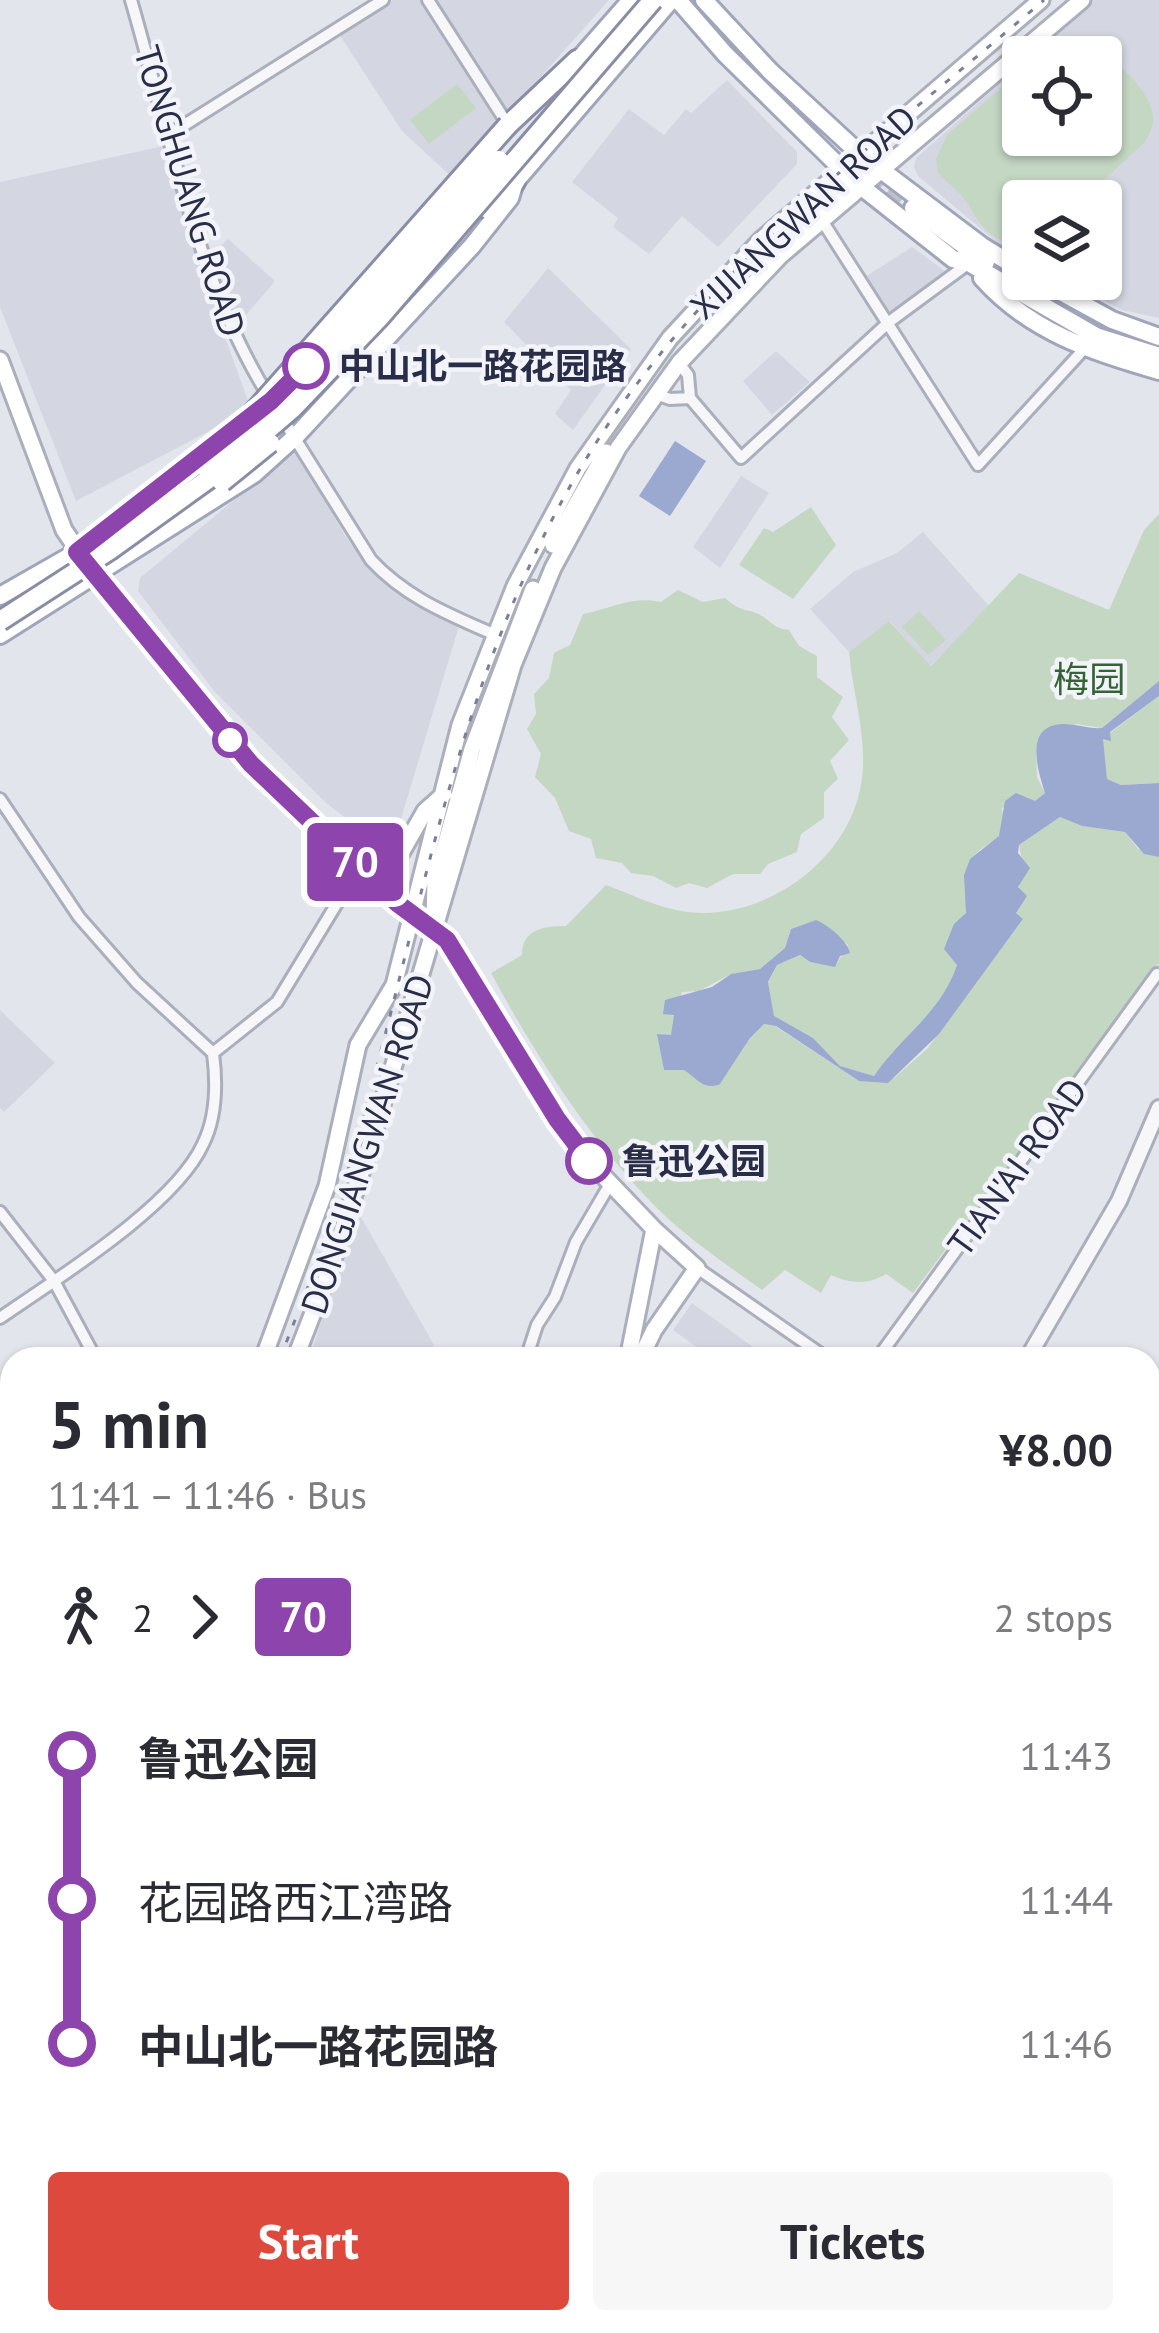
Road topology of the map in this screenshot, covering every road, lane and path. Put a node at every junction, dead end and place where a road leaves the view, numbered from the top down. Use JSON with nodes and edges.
{"nodes":[{"id":1,"x":131,"y":0,"type":"edge"},
{"id":2,"x":383,"y":0,"type":"edge"},
{"id":3,"x":428,"y":0,"type":"edge"},
{"id":4,"x":631,"y":0,"type":"edge"},
{"id":5,"x":642,"y":0,"type":"edge"},
{"id":6,"x":653,"y":0,"type":"edge"},
{"id":7,"x":675,"y":0,"type":"edge"},
{"id":8,"x":704,"y":0,"type":"edge"},
{"id":9,"x":1041,"y":0,"type":"edge"},
{"id":10,"x":1070,"y":0,"type":"edge"},
{"id":11,"x":1082,"y":0,"type":"edge"},
{"id":12,"x":577,"y":60,"type":"junction"},
{"id":13,"x":508,"y":125,"type":"junction"},
{"id":14,"x":170,"y":134,"type":"junction"},
{"id":15,"x":873,"y":163,"type":"junction"},
{"id":16,"x":852,"y":180,"type":"junction"},
{"id":17,"x":515,"y":182,"type":"junction"},
{"id":18,"x":913,"y":208,"type":"tunnel mouth"},
{"id":19,"x":821,"y":219,"type":"junction"},
{"id":20,"x":1002,"y":258,"type":"edge"},
{"id":21,"x":969,"y":263,"type":"junction"},
{"id":22,"x":1075,"y":300,"type":"edge"},
{"id":23,"x":889,"y":322,"type":"junction"},
{"id":24,"x":1065,"y":328,"type":"tunnel mouth"},
{"id":25,"x":1159,"y":341,"type":"edge"},
{"id":26,"x":1084,"y":349,"type":"junction"},
{"id":27,"x":0,"y":360,"type":"edge"},
{"id":28,"x":680,"y":363,"type":"junction"},
{"id":29,"x":1159,"y":364,"type":"edge"},
{"id":30,"x":656,"y":394,"type":"junction"},
{"id":31,"x":690,"y":398,"type":"junction"},
{"id":32,"x":271,"y":401,"type":"junction"},
{"id":33,"x":296,"y":436,"type":"junction"},
{"id":34,"x":205,"y":467,"type":"junction"},
{"id":35,"x":110,"y":550,"type":"junction"},
{"id":36,"x":77,"y":552,"type":"junction"},
{"id":37,"x":96,"y":578,"type":"junction"},
{"id":38,"x":0,"y":596,"type":"edge"},
{"id":39,"x":0,"y":607,"type":"edge"},
{"id":40,"x":0,"y":621,"type":"edge"},
{"id":41,"x":493,"y":634,"type":"junction"},
{"id":42,"x":0,"y":635,"type":"edge"},
{"id":43,"x":444,"y":794,"type":"junction"},
{"id":44,"x":0,"y":799,"type":"edge"},
{"id":45,"x":336,"y":844,"type":"junction"},
{"id":46,"x":364,"y":872,"type":"junction"},
{"id":47,"x":414,"y":915,"type":"junction"},
{"id":48,"x":436,"y":929,"type":"junction"},
{"id":49,"x":1157,"y":974,"type":"edge"},
{"id":50,"x":213,"y":1054,"type":"junction"},
{"id":51,"x":1159,"y":1108,"type":"edge"},
{"id":52,"x":610,"y":1184,"type":"junction"},
{"id":53,"x":0,"y":1212,"type":"edge"},
{"id":54,"x":654,"y":1229,"type":"junction"},
{"id":55,"x":697,"y":1268,"type":"junction"},
{"id":56,"x":54,"y":1281,"type":"junction"},
{"id":57,"x":0,"y":1318,"type":"edge"},
{"id":58,"x":634,"y":1326,"type":"junction"},
{"id":59,"x":653,"y":1330,"type":"junction"},
{"id":60,"x":90,"y":1347,"type":"edge"},
{"id":61,"x":267,"y":1347,"type":"edge"},
{"id":62,"x":300,"y":1347,"type":"edge"},
{"id":63,"x":530,"y":1347,"type":"edge"},
{"id":64,"x":630,"y":1347,"type":"edge"},
{"id":65,"x":645,"y":1347,"type":"edge"},
{"id":66,"x":811,"y":1347,"type":"edge"},
{"id":67,"x":886,"y":1347,"type":"edge"},
{"id":68,"x":1034,"y":1347,"type":"edge"}],
"edges":[{"from":1,"to":14,"type":"street","name":"TONGHUANG ROAD"},
{"from":2,"to":14,"type":"street"},
{"from":3,"to":13,"type":"street"},
{"from":4,"to":12,"type":"main road"},
{"from":5,"to":34,"type":"highway","bridge":true},
{"from":6,"to":35,"type":"highway","bridge":true},
{"from":7,"to":16,"type":"main road"},
{"from":7,"to":17,"type":"main road"},
{"from":8,"to":15,"type":"main road"},
{"from":9,"to":15,"type":"main road","name":"XIJIANGWAN ROAD"},
{"from":10,"to":15,"type":"main road"},
{"from":11,"to":15,"type":"main road"},
{"from":12,"to":13,"type":"highway"},
{"from":12,"to":32,"type":"main road"},
{"from":13,"to":34,"type":"highway","bridge":true},
{"from":14,"to":32,"type":"street","name":"TONGHUANG ROAD"},
{"from":15,"to":16,"type":"main road"},
{"from":15,"to":16,"type":"main road","name":"XIJIANGWAN ROAD"},
{"from":15,"to":20,"type":"main road"},
{"from":16,"to":19,"type":"main road","name":"DONGJIANGWAN ROAD"},
{"from":16,"to":21,"type":"main road"},
{"from":16,"to":41,"type":"main road","name":"XIJIANGWAN ROAD"},
{"from":16,"to":48,"type":"main road","name":"DONGJIANGWAN ROAD"},
{"from":17,"to":33,"type":"main road"},
{"from":17,"to":35,"type":"highway","bridge":true},
{"from":18,"to":25,"type":"main road"},
{"from":19,"to":23,"type":"street"},
{"from":19,"to":28,"type":"main road","name":"DONGJIANGWAN ROAD"},
{"from":21,"to":23,"type":"street"},
{"from":21,"to":26,"type":"main road"},
{"from":21,"to":29,"type":"main road"},
{"from":22,"to":25,"type":"main road"},
{"from":23,"to":26,"type":"street"},
{"from":23,"to":31,"type":"street"},
{"from":24,"to":29,"type":"main road"},
{"from":26,"to":29,"type":"main road"},
{"from":27,"to":36,"type":"main road"},
{"from":28,"to":30,"type":"main road","name":"DONGJIANGWAN ROAD"},
{"from":28,"to":31,"type":"street"},
{"from":30,"to":31,"type":"street"},
{"from":30,"to":48,"type":"main road","name":"DONGJIANGWAN ROAD"},
{"from":32,"to":33,"type":"street","name":"TONGHUANG ROAD"},
{"from":32,"to":36,"type":"main road"},
{"from":33,"to":37,"type":"main road"},
{"from":33,"to":41,"type":"street","name":"TONGHUANG ROAD"},
{"from":34,"to":39,"type":"highway"},
{"from":35,"to":40,"type":"highway","bridge":true},
{"from":36,"to":37,"type":"main road"},
{"from":36,"to":38,"type":"main road"},
{"from":37,"to":42,"type":"main road"},
{"from":37,"to":45,"type":"main road"},
{"from":41,"to":43,"type":"main road","name":"XIJIANGWAN ROAD"},
{"from":43,"to":45,"type":"main road"},
{"from":43,"to":47,"type":"main road","name":"XIJIANGWAN ROAD"},
{"from":44,"to":50,"type":"street"},
{"from":45,"to":46,"type":"main road"},
{"from":46,"to":47,"type":"main road"},
{"from":46,"to":50,"type":"street"},
{"from":47,"to":48,"type":"main road"},
{"from":47,"to":61,"type":"main road","name":"DONGJIANGWAN ROAD"},
{"from":48,"to":52,"type":"main road"},
{"from":48,"to":62,"type":"main road","name":"DONGJIANGWAN ROAD"},
{"from":49,"to":67,"type":"street","name":"TIAN'AI ROAD"},
{"from":50,"to":56,"type":"street"},
{"from":51,"to":68,"type":"street"},
{"from":52,"to":54,"type":"main road"},
{"from":52,"to":63,"type":"street"},
{"from":53,"to":56,"type":"street"},
{"from":54,"to":55,"type":"main road"},
{"from":54,"to":58,"type":"main road"},
{"from":55,"to":59,"type":"main road"},
{"from":55,"to":66,"type":"street"},
{"from":56,"to":57,"type":"street"},
{"from":56,"to":60,"type":"street"},
{"from":58,"to":59,"type":"main road"},
{"from":58,"to":64,"type":"main road"},
{"from":59,"to":65,"type":"main road"}]}
